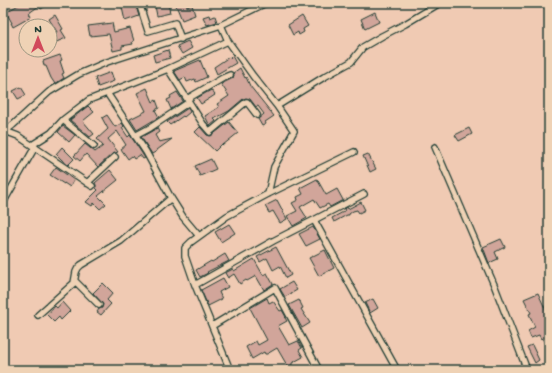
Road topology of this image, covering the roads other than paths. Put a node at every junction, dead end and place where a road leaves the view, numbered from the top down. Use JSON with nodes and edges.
{"nodes":[{"id":1,"x":139,"y":3,"type":"edge"},
{"id":2,"x":266,"y":3,"type":"edge"},
{"id":3,"x":440,"y":3,"type":"edge"},
{"id":4,"x":259,"y":5,"type":"edge"},
{"id":5,"x":221,"y":25,"type":"junction"},
{"id":6,"x":181,"y":38,"type":"junction"},
{"id":7,"x":228,"y":41,"type":"junction"},
{"id":8,"x":168,"y":69,"type":"junction"},
{"id":9,"x":230,"y":75,"type":"dead end"},
{"id":10,"x":107,"y":93,"type":"junction"},
{"id":11,"x":188,"y":100,"type":"junction"},
{"id":12,"x":277,"y":106,"type":"junction"},
{"id":13,"x":257,"y":115,"type":"dead end"},
{"id":14,"x":63,"y":120,"type":"junction"},
{"id":15,"x":4,"y":130,"type":"edge"},
{"id":16,"x":135,"y":136,"type":"junction"},
{"id":17,"x":34,"y":146,"type":"junction"},
{"id":18,"x":94,"y":146,"type":"dead end"},
{"id":19,"x":435,"y":147,"type":"dead end"},
{"id":20,"x":354,"y":152,"type":"dead end"},
{"id":21,"x":115,"y":156,"type":"dead end"},
{"id":22,"x":268,"y":194,"type":"junction"},
{"id":23,"x":364,"y":194,"type":"dead end"},
{"id":24,"x":170,"y":198,"type":"junction"},
{"id":25,"x":3,"y":203,"type":"edge"},
{"id":26,"x":314,"y":220,"type":"junction"},
{"id":27,"x":199,"y":236,"type":"junction"},
{"id":28,"x":75,"y":281,"type":"junction"},
{"id":29,"x":195,"y":285,"type":"junction"},
{"id":30,"x":99,"y":305,"type":"dead end"},
{"id":31,"x":38,"y":315,"type":"dead end"},
{"id":32,"x":212,"y":326,"type":"junction"},
{"id":33,"x":230,"y":370,"type":"edge"},
{"id":34,"x":319,"y":370,"type":"edge"},
{"id":35,"x":398,"y":370,"type":"edge"},
{"id":36,"x":527,"y":370,"type":"edge"}],
"edges":[{"from":1,"to":6,"type":"street"},
{"from":2,"to":4,"type":"street"},
{"from":3,"to":12,"type":"street"},
{"from":4,"to":5,"type":"street"},
{"from":5,"to":6,"type":"street"},
{"from":5,"to":7,"type":"street"},
{"from":6,"to":15,"type":"street"},
{"from":7,"to":8,"type":"street"},
{"from":7,"to":12,"type":"street"},
{"from":8,"to":10,"type":"street"},
{"from":8,"to":11,"type":"street"},
{"from":9,"to":11,"type":"street"},
{"from":10,"to":14,"type":"street"},
{"from":10,"to":16,"type":"street"},
{"from":11,"to":13,"type":"street"},
{"from":11,"to":16,"type":"street"},
{"from":12,"to":22,"type":"street"},
{"from":14,"to":17,"type":"street"},
{"from":14,"to":18,"type":"street"},
{"from":15,"to":17,"type":"street"},
{"from":16,"to":24,"type":"street"},
{"from":17,"to":21,"type":"street"},
{"from":17,"to":25,"type":"street"},
{"from":19,"to":36,"type":"street"},
{"from":20,"to":22,"type":"street"},
{"from":22,"to":27,"type":"street"},
{"from":23,"to":26,"type":"street"},
{"from":24,"to":27,"type":"street"},
{"from":24,"to":28,"type":"street"},
{"from":26,"to":29,"type":"street"},
{"from":26,"to":35,"type":"street"},
{"from":27,"to":29,"type":"street"},
{"from":28,"to":30,"type":"street"},
{"from":28,"to":31,"type":"street"},
{"from":29,"to":32,"type":"street"},
{"from":32,"to":33,"type":"street"},
{"from":32,"to":34,"type":"street"}]}
